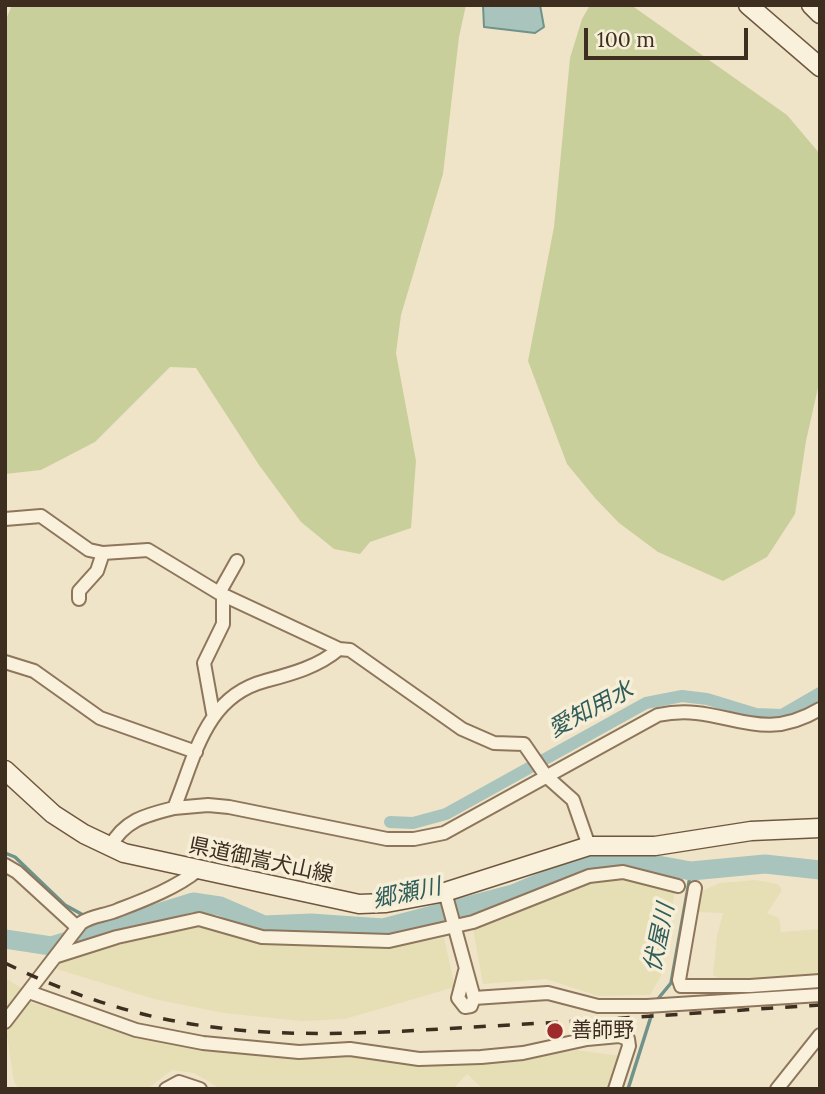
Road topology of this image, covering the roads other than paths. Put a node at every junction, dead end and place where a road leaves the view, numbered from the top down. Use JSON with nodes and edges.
{"nodes":[{"id":1,"x":748,"y":5,"type":"edge"},
{"id":2,"x":811,"y":5,"type":"edge"},
{"id":3,"x":820,"y":14,"type":"edge"},
{"id":4,"x":820,"y":67,"type":"edge"},
{"id":5,"x":5,"y":519,"type":"edge"},
{"id":6,"x":103,"y":553,"type":"junction"},
{"id":7,"x":237,"y":561,"type":"dead end"},
{"id":8,"x":221,"y":594,"type":"junction"},
{"id":9,"x":79,"y":599,"type":"dead end"},
{"id":10,"x":339,"y":649,"type":"junction"},
{"id":11,"x":5,"y":662,"type":"edge"},
{"id":12,"x":820,"y":709,"type":"edge"},
{"id":13,"x":213,"y":713,"type":"junction"},
{"id":14,"x":196,"y":752,"type":"junction"},
{"id":15,"x":5,"y":770,"type":"edge"},
{"id":16,"x":545,"y":776,"type":"junction"},
{"id":17,"x":174,"y":808,"type":"junction"},
{"id":18,"x":820,"y":828,"type":"edge"},
{"id":19,"x":589,"y":846,"type":"junction"},
{"id":20,"x":110,"y":847,"type":"junction"},
{"id":21,"x":5,"y":865,"type":"edge"},
{"id":22,"x":198,"y":870,"type":"junction"},
{"id":23,"x":678,"y":886,"type":"dead end"},
{"id":24,"x":695,"y":888,"type":"dead end"},
{"id":25,"x":446,"y":896,"type":"junction"},
{"id":26,"x":79,"y":925,"type":"junction"},
{"id":27,"x":453,"y":928,"type":"junction"},
{"id":28,"x":59,"y":954,"type":"junction"},
{"id":29,"x":820,"y":981,"type":"edge"},
{"id":30,"x":29,"y":992,"type":"junction"},
{"id":31,"x":820,"y":995,"type":"edge"},
{"id":32,"x":5,"y":1022,"type":"edge"},
{"id":33,"x":820,"y":1035,"type":"edge"},
{"id":34,"x":166,"y":1089,"type":"edge"},
{"id":35,"x":200,"y":1089,"type":"edge"},
{"id":36,"x":615,"y":1089,"type":"edge"},
{"id":37,"x":777,"y":1089,"type":"edge"}],
"edges":[{"from":1,"to":4,"type":"main road"},
{"from":2,"to":3,"type":"main road"},
{"from":5,"to":6,"type":"street"},
{"from":6,"to":8,"type":"street"},
{"from":6,"to":9,"type":"street"},
{"from":7,"to":8,"type":"street"},
{"from":8,"to":10,"type":"street"},
{"from":8,"to":13,"type":"street"},
{"from":10,"to":13,"type":"street"},
{"from":10,"to":16,"type":"street"},
{"from":11,"to":14,"type":"street"},
{"from":12,"to":16,"type":"street"},
{"from":13,"to":14,"type":"street"},
{"from":14,"to":17,"type":"street"},
{"from":15,"to":20,"type":"main road","name":"県道御嵩犬山線"},
{"from":16,"to":17,"type":"street"},
{"from":16,"to":19,"type":"street"},
{"from":17,"to":20,"type":"street"},
{"from":18,"to":19,"type":"main road","name":"県道御嵩犬山線"},
{"from":19,"to":25,"type":"main road","name":"県道御嵩犬山線"},
{"from":20,"to":22,"type":"main road","name":"県道御嵩犬山線"},
{"from":21,"to":26,"type":"street"},
{"from":22,"to":25,"type":"main road","name":"県道御嵩犬山線"},
{"from":22,"to":26,"type":"street"},
{"from":23,"to":27,"type":"street"},
{"from":24,"to":29,"type":"street"},
{"from":25,"to":27,"type":"street"},
{"from":26,"to":28,"type":"street"},
{"from":27,"to":28,"type":"street"},
{"from":27,"to":31,"type":"street"},
{"from":28,"to":30,"type":"street"},
{"from":30,"to":32,"type":"street"},
{"from":30,"to":36,"type":"street"},
{"from":33,"to":37,"type":"street"},
{"from":34,"to":35,"type":"street"}]}
